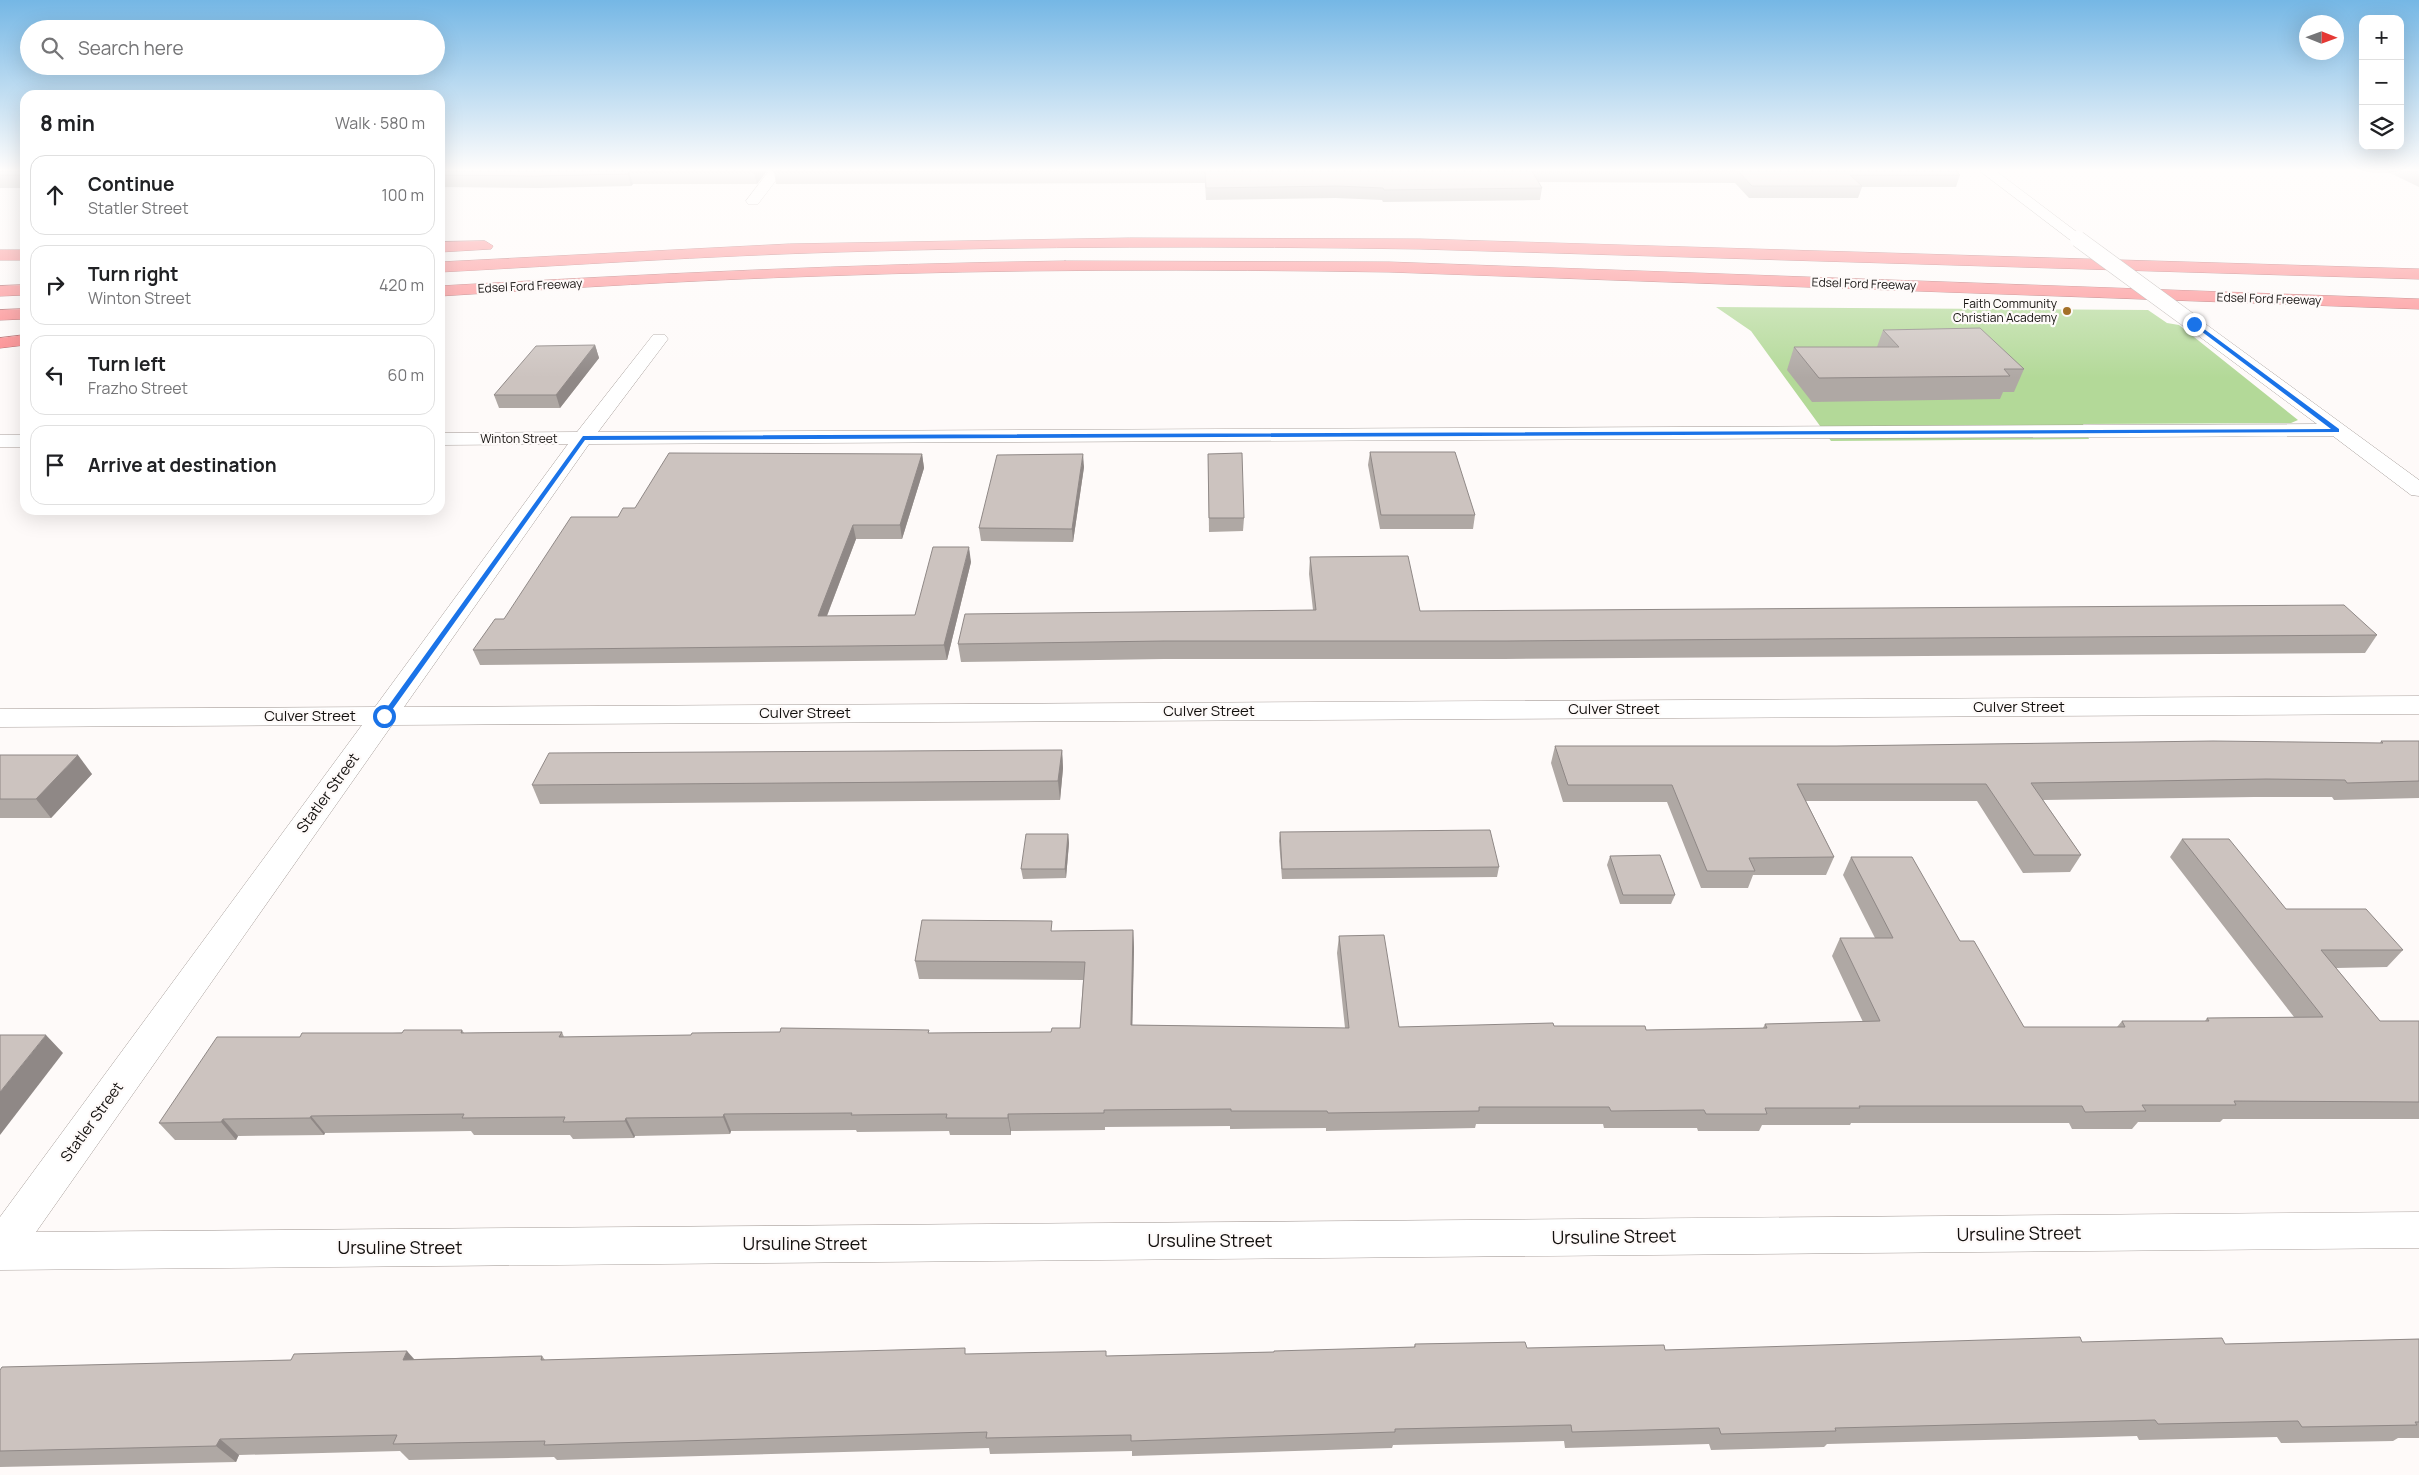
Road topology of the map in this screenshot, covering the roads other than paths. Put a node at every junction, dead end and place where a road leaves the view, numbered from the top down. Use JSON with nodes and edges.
{"nodes":[{"id":1,"x":800,"y":240,"type":"edge"},
{"id":2,"x":1249,"y":240,"type":"edge"},
{"id":3,"x":2080,"y":240,"type":"edge"},
{"id":4,"x":1281,"y":242,"type":"junction"},
{"id":5,"x":560,"y":245,"type":"dead end"},
{"id":6,"x":500,"y":246,"type":"dead end"},
{"id":7,"x":445,"y":247,"type":"edge"},
{"id":8,"x":0,"y":255,"type":"edge"},
{"id":9,"x":20,"y":255,"type":"edge"},
{"id":10,"x":1091,"y":265,"type":"junction"},
{"id":11,"x":445,"y":267,"type":"edge"},
{"id":12,"x":2419,"y":274,"type":"edge"},
{"id":13,"x":20,"y":290,"type":"edge"},
{"id":14,"x":0,"y":291,"type":"edge"},
{"id":15,"x":445,"y":291,"type":"edge"},
{"id":16,"x":445,"y":302,"type":"edge"},
{"id":17,"x":2419,"y":305,"type":"edge"},
{"id":18,"x":20,"y":314,"type":"edge"},
{"id":19,"x":0,"y":315,"type":"edge"},
{"id":20,"x":659,"y":339,"type":"dead end"},
{"id":21,"x":20,"y":340,"type":"edge"},
{"id":22,"x":0,"y":342,"type":"edge"},
{"id":23,"x":2337,"y":430,"type":"junction"},
{"id":24,"x":583,"y":438,"type":"junction"},
{"id":25,"x":445,"y":439,"type":"edge"},
{"id":26,"x":0,"y":441,"type":"edge"},
{"id":27,"x":20,"y":441,"type":"edge"},
{"id":28,"x":2419,"y":490,"type":"edge"},
{"id":29,"x":2419,"y":705,"type":"edge"},
{"id":30,"x":384,"y":716,"type":"junction"},
{"id":31,"x":0,"y":718,"type":"edge"},
{"id":32,"x":2419,"y":1230,"type":"edge"},
{"id":33,"x":0,"y":1250,"type":"edge"}],
"edges":[{"from":1,"to":5,"type":"highway"},
{"from":2,"to":4,"type":"highway"},
{"from":3,"to":23,"type":"street","bridge":true},
{"from":4,"to":11,"type":"highway","name":"Edsel Ford Freeway"},
{"from":4,"to":12,"type":"highway","name":"Edsel Ford Freeway"},
{"from":6,"to":7,"type":"highway"},
{"from":8,"to":9,"type":"highway"},
{"from":10,"to":15,"type":"highway","name":"Edsel Ford Freeway"},
{"from":10,"to":16,"type":"highway"},
{"from":10,"to":17,"type":"highway","name":"Edsel Ford Freeway"},
{"from":13,"to":14,"type":"highway"},
{"from":18,"to":19,"type":"highway"},
{"from":20,"to":24,"type":"street","name":"Statler Street"},
{"from":21,"to":22,"type":"highway"},
{"from":23,"to":24,"type":"street","name":"Winton Street"},
{"from":23,"to":28,"type":"street"},
{"from":24,"to":25,"type":"street","name":"Winton Street"},
{"from":24,"to":30,"type":"street","name":"Statler Street"},
{"from":26,"to":27,"type":"street"},
{"from":29,"to":30,"type":"street","name":"Culver Street"},
{"from":30,"to":31,"type":"street","name":"Culver Street"},
{"from":30,"to":33,"type":"street","name":"Statler Street"},
{"from":32,"to":33,"type":"street","name":"Ursuline Street"}]}
